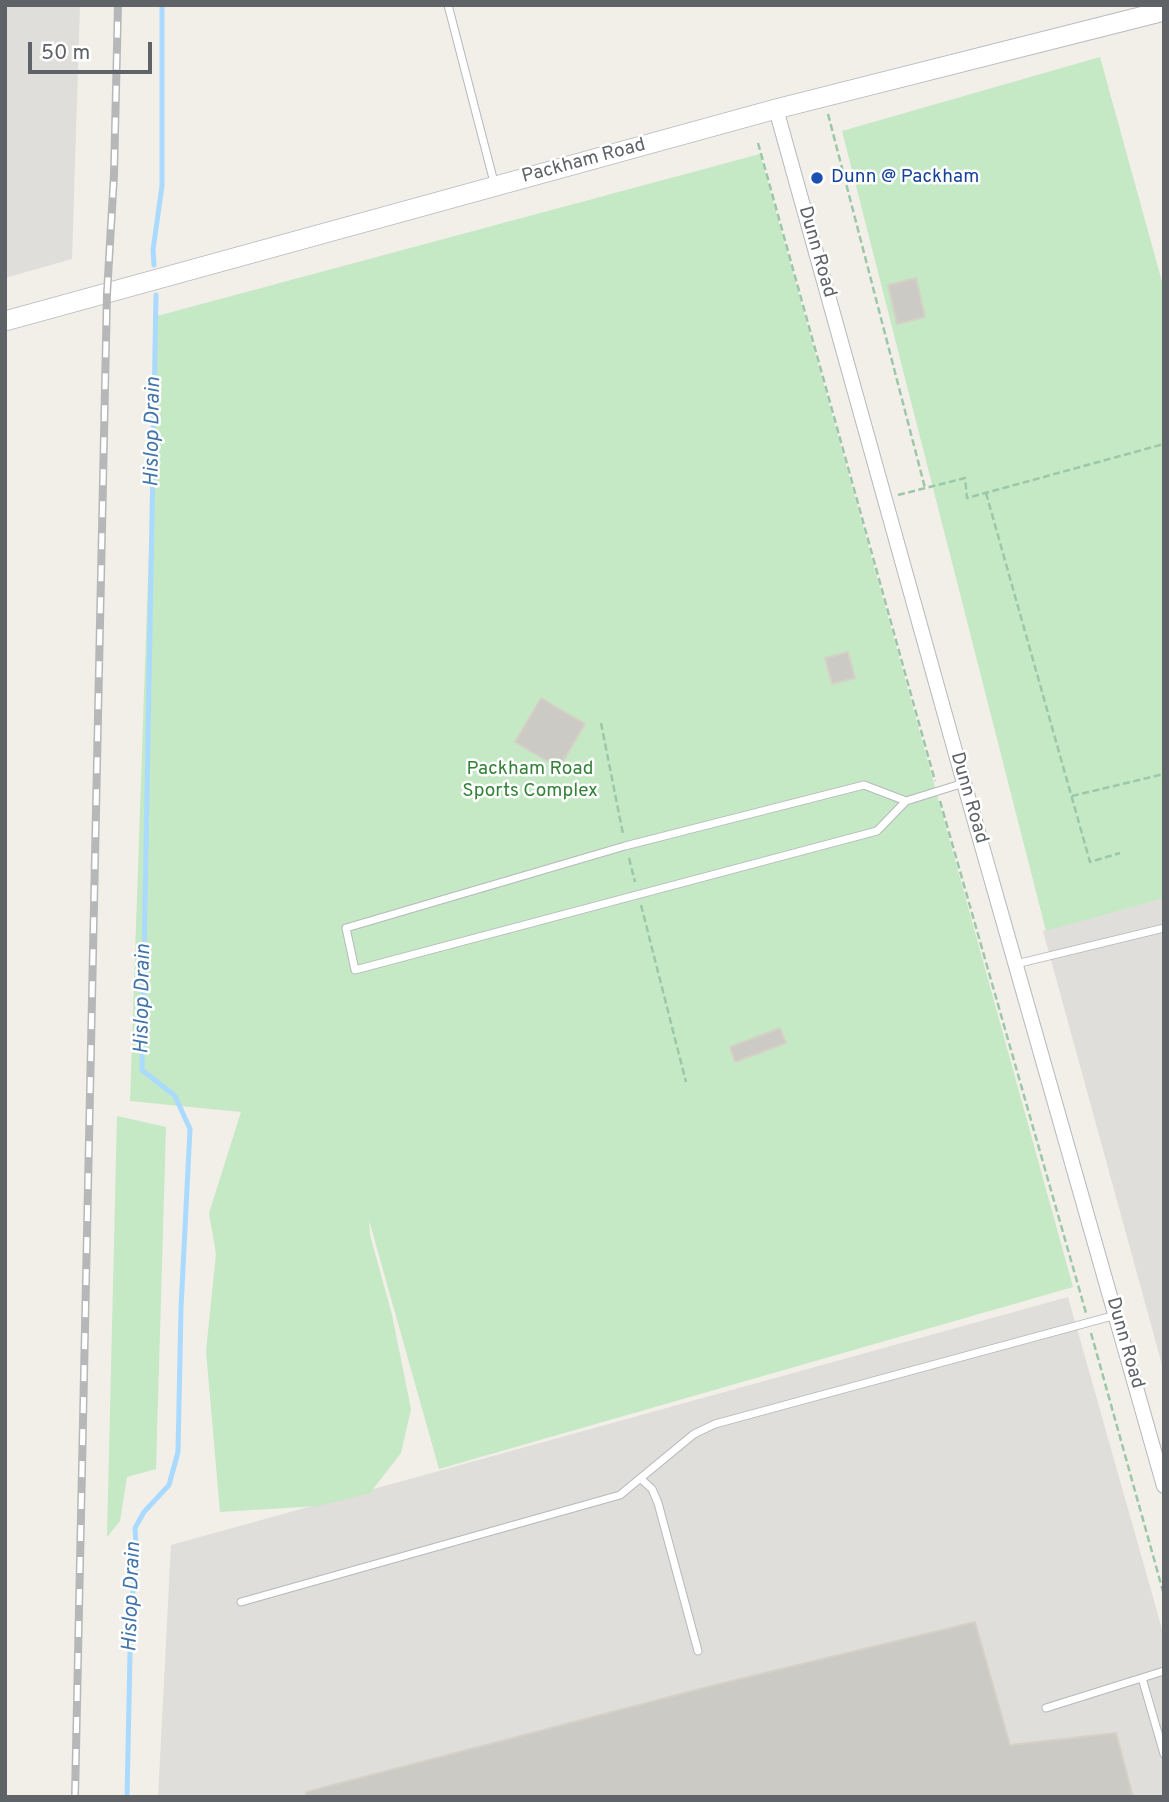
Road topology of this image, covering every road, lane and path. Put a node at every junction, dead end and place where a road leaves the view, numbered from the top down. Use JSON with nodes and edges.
{"nodes":[{"id":1,"x":447,"y":5,"type":"edge"},
{"id":2,"x":1164,"y":11,"type":"edge"},
{"id":3,"x":824,"y":97,"type":"junction"},
{"id":4,"x":776,"y":109,"type":"junction"},
{"id":5,"x":758,"y":143,"type":"dead end"},
{"id":6,"x":496,"y":187,"type":"junction"},
{"id":7,"x":5,"y":321,"type":"edge"},
{"id":8,"x":1164,"y":444,"type":"edge"},
{"id":9,"x":925,"y":488,"type":"junction"},
{"id":10,"x":986,"y":493,"type":"junction"},
{"id":11,"x":885,"y":498,"type":"junction"},
{"id":12,"x":1164,"y":774,"type":"edge"},
{"id":13,"x":964,"y":782,"type":"junction"},
{"id":14,"x":937,"y":791,"type":"junction"},
{"id":15,"x":1072,"y":796,"type":"junction"},
{"id":16,"x":906,"y":801,"type":"junction"},
{"id":17,"x":1119,"y":853,"type":"dead end"},
{"id":18,"x":1164,"y":928,"type":"edge"},
{"id":19,"x":1016,"y":964,"type":"junction"},
{"id":20,"x":1116,"y":1315,"type":"junction"},
{"id":21,"x":1087,"y":1318,"type":"dead end"},
{"id":22,"x":1090,"y":1328,"type":"dead end"},
{"id":23,"x":641,"y":1479,"type":"junction"},
{"id":24,"x":1164,"y":1486,"type":"edge"},
{"id":25,"x":1164,"y":1595,"type":"edge"},
{"id":26,"x":241,"y":1602,"type":"dead end"},
{"id":27,"x":698,"y":1651,"type":"dead end"},
{"id":28,"x":1164,"y":1671,"type":"edge"},
{"id":29,"x":1142,"y":1678,"type":"junction"},
{"id":30,"x":1046,"y":1708,"type":"dead end"},
{"id":31,"x":1164,"y":1754,"type":"edge"}],
"edges":[{"from":1,"to":6,"type":"lane"},
{"from":2,"to":3,"type":"street","name":"Packham Road"},
{"from":3,"to":4,"type":"street","name":"Packham Road"},
{"from":3,"to":9,"type":"path"},
{"from":4,"to":6,"type":"street","name":"Packham Road"},
{"from":4,"to":11,"type":"street","name":"Dunn Road"},
{"from":5,"to":14,"type":"path"},
{"from":6,"to":7,"type":"street","name":"Packham Road"},
{"from":8,"to":10,"type":"path"},
{"from":9,"to":10,"type":"path"},
{"from":9,"to":11,"type":"path"},
{"from":10,"to":15,"type":"path"},
{"from":11,"to":13,"type":"street","name":"Dunn Road"},
{"from":12,"to":15,"type":"path"},
{"from":13,"to":14,"type":"lane"},
{"from":13,"to":19,"type":"street","name":"Dunn Road"},
{"from":14,"to":16,"type":"lane"},
{"from":14,"to":21,"type":"path"},
{"from":15,"to":17,"type":"path"},
{"from":16,"to":16,"type":"lane"},
{"from":18,"to":19,"type":"lane"},
{"from":19,"to":20,"type":"street","name":"Dunn Road"},
{"from":20,"to":23,"type":"lane"},
{"from":20,"to":24,"type":"street","name":"Dunn Road"},
{"from":22,"to":25,"type":"path"},
{"from":23,"to":26,"type":"lane"},
{"from":23,"to":27,"type":"lane"},
{"from":28,"to":29,"type":"lane"},
{"from":29,"to":30,"type":"lane"},
{"from":29,"to":31,"type":"lane"}]}
